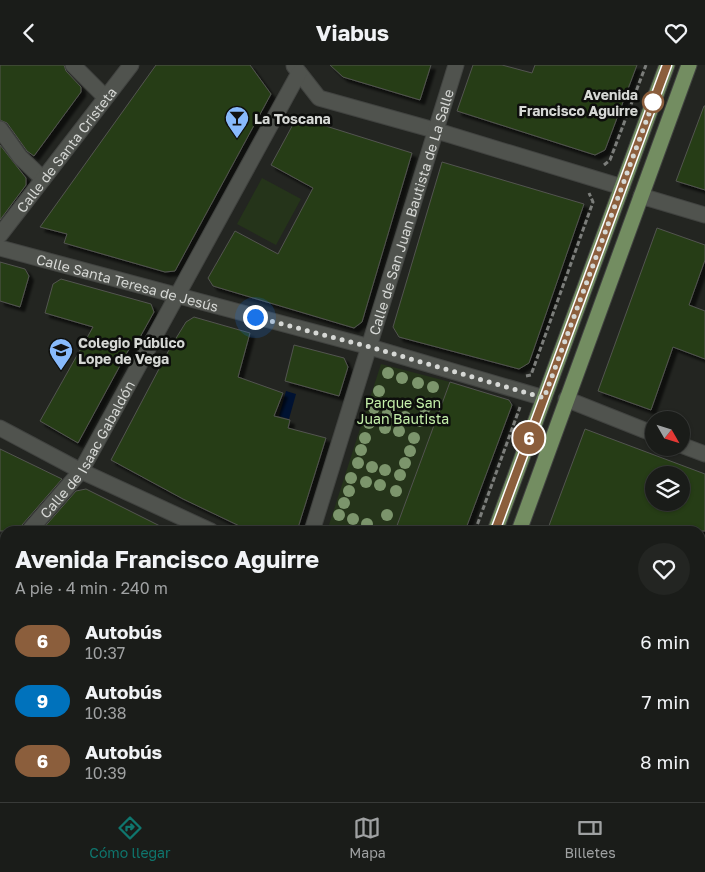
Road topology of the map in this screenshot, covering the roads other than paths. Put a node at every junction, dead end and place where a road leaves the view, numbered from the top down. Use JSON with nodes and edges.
{"nodes":[{"id":1,"x":73,"y":65,"type":"edge"},
{"id":2,"x":131,"y":65,"type":"edge"},
{"id":3,"x":456,"y":65,"type":"edge"},
{"id":4,"x":667,"y":65,"type":"edge"},
{"id":5,"x":689,"y":65,"type":"edge"},
{"id":6,"x":296,"y":69,"type":"edge"},
{"id":7,"x":106,"y":97,"type":"junction"},
{"id":8,"x":0,"y":129,"type":"edge"},
{"id":9,"x":434,"y":130,"type":"junction"},
{"id":10,"x":43,"y":179,"type":"junction"},
{"id":11,"x":622,"y":187,"type":"junction"},
{"id":12,"x":641,"y":196,"type":"junction"},
{"id":13,"x":705,"y":215,"type":"edge"},
{"id":14,"x":0,"y":235,"type":"edge"},
{"id":15,"x":0,"y":248,"type":"edge"},
{"id":16,"x":178,"y":298,"type":"junction"},
{"id":17,"x":370,"y":347,"type":"junction"},
{"id":18,"x":544,"y":398,"type":"junction"},
{"id":19,"x":566,"y":399,"type":"junction"},
{"id":20,"x":0,"y":427,"type":"edge"},
{"id":21,"x":645,"y":430,"type":"edge"},
{"id":22,"x":690,"y":448,"type":"edge"},
{"id":23,"x":705,"y":454,"type":"edge"},
{"id":24,"x":81,"y":471,"type":"junction"},
{"id":25,"x":33,"y":526,"type":"edge"},
{"id":26,"x":199,"y":526,"type":"edge"},
{"id":27,"x":314,"y":526,"type":"edge"},
{"id":28,"x":497,"y":526,"type":"edge"},
{"id":29,"x":521,"y":526,"type":"edge"}],
"edges":[{"from":1,"to":7,"type":"street"},
{"from":2,"to":7,"type":"street","name":"Calle de Santa Cristeta"},
{"from":3,"to":9,"type":"street","name":"Calle de San Juan Bautista de La Salle"},
{"from":4,"to":11,"type":"main road"},
{"from":5,"to":12,"type":"main road"},
{"from":6,"to":9,"type":"street"},
{"from":6,"to":16,"type":"street","name":"Calle de Isaac Gabaldón"},
{"from":7,"to":10,"type":"street","name":"Calle de Santa Cristeta"},
{"from":8,"to":10,"type":"street"},
{"from":9,"to":11,"type":"street"},
{"from":9,"to":17,"type":"street","name":"Calle de San Juan Bautista de La Salle"},
{"from":10,"to":14,"type":"street","name":"Calle de Santa Cristeta"},
{"from":11,"to":18,"type":"main road"},
{"from":12,"to":13,"type":"street"},
{"from":12,"to":19,"type":"main road"},
{"from":15,"to":16,"type":"street","name":"Calle Santa Teresa de Jesús"},
{"from":16,"to":17,"type":"street","name":"Calle Santa Teresa de Jesús"},
{"from":16,"to":24,"type":"street","name":"Calle de Isaac Gabaldón"},
{"from":17,"to":18,"type":"street","name":"Calle Santa Teresa de Jesús"},
{"from":17,"to":27,"type":"street","name":"Calle de San Juan Bautista de La Salle"},
{"from":18,"to":28,"type":"main road"},
{"from":19,"to":21,"type":"street"},
{"from":19,"to":29,"type":"main road"},
{"from":20,"to":24,"type":"street"},
{"from":22,"to":23,"type":"street"},
{"from":24,"to":25,"type":"street","name":"Calle de Isaac Gabaldón"},
{"from":24,"to":26,"type":"street"}]}
